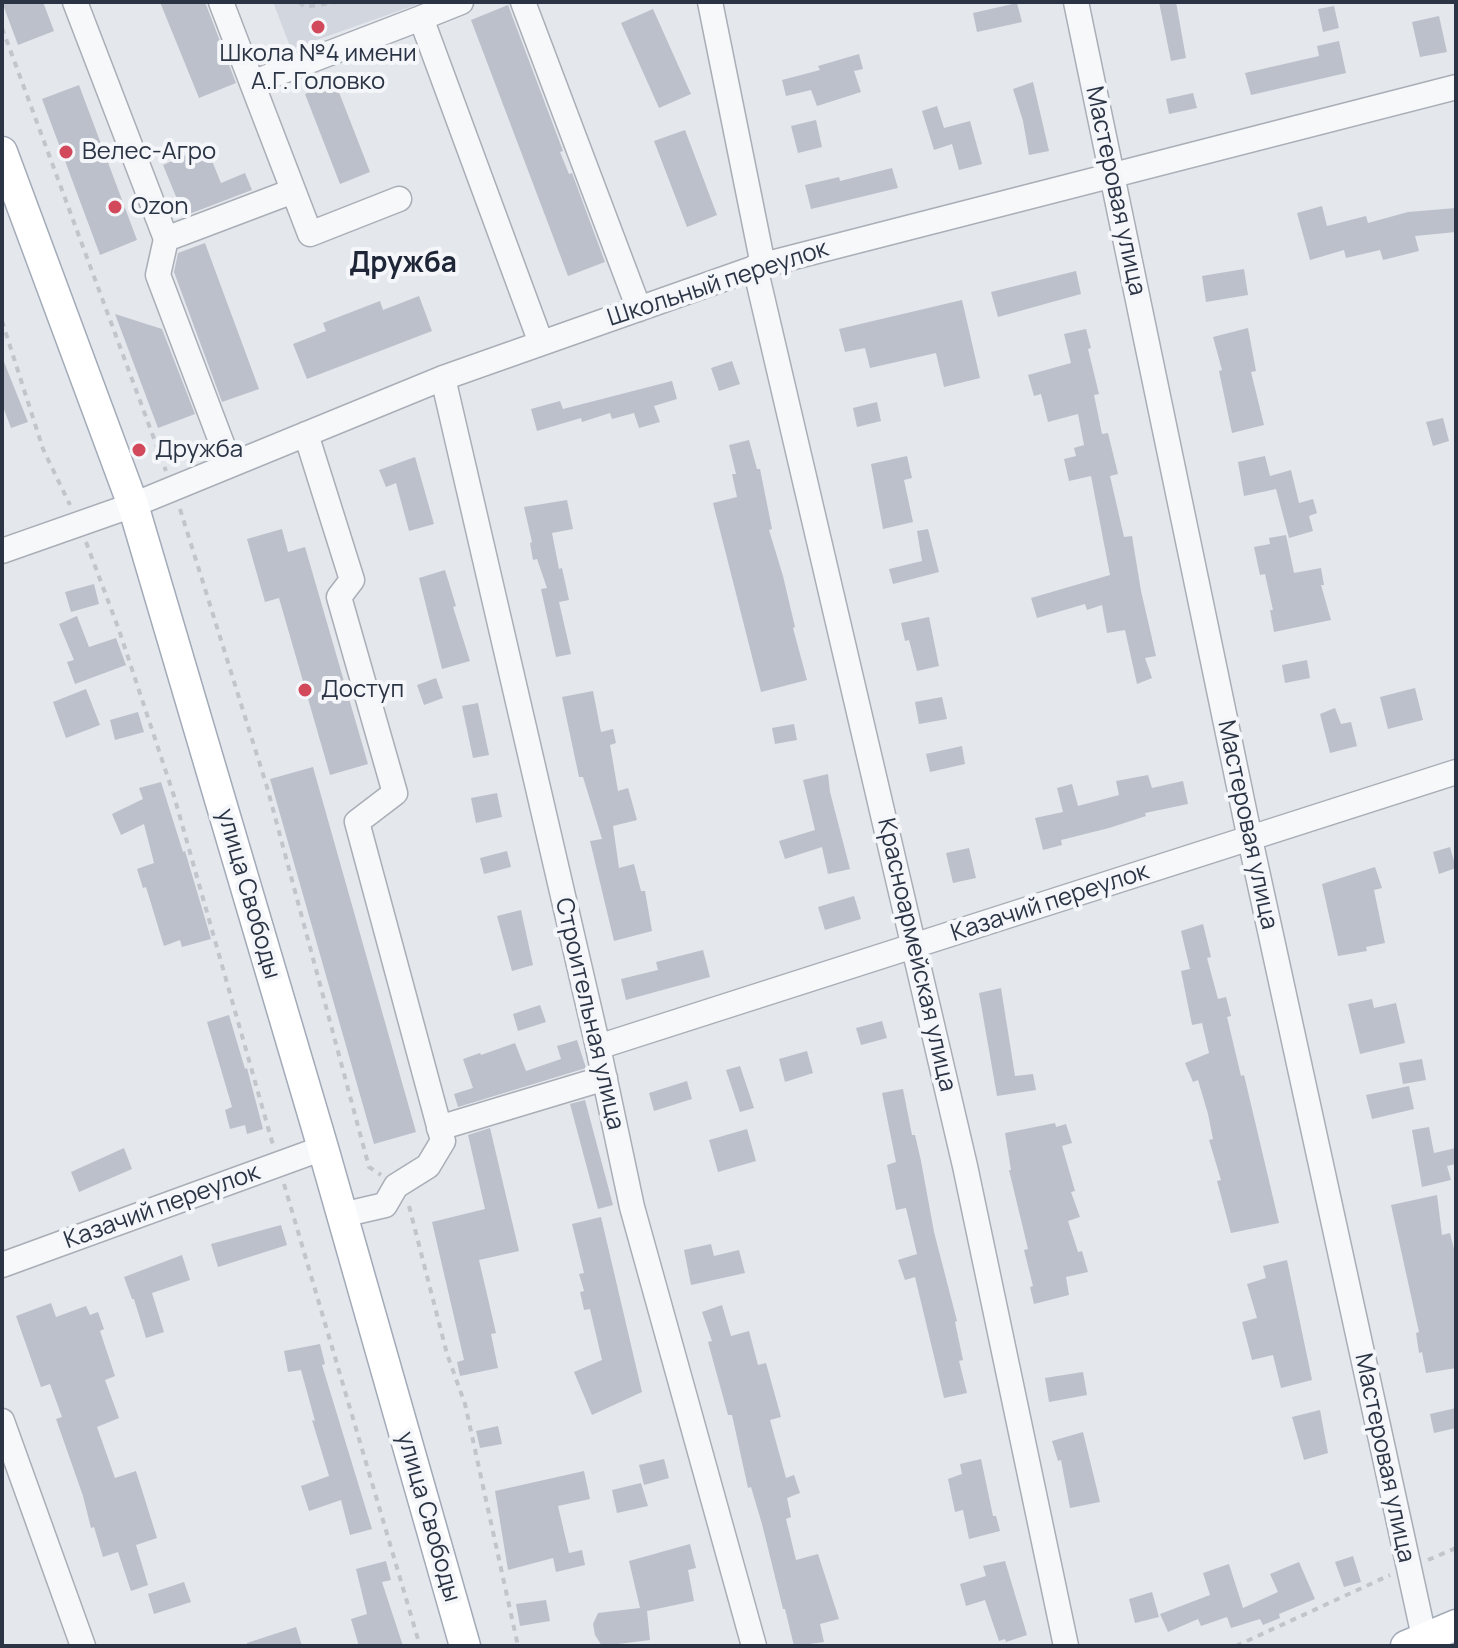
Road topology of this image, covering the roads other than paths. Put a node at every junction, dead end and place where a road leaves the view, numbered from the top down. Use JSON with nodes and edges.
{"nodes":[{"id":1,"x":75,"y":2,"type":"edge"},
{"id":2,"x":221,"y":2,"type":"edge"},
{"id":3,"x":461,"y":2,"type":"edge"},
{"id":4,"x":523,"y":2,"type":"edge"},
{"id":5,"x":710,"y":2,"type":"edge"},
{"id":6,"x":1076,"y":2,"type":"edge"},
{"id":7,"x":421,"y":18,"type":"junction"},
{"id":8,"x":252,"y":83,"type":"junction"},
{"id":9,"x":1456,"y":87,"type":"edge"},
{"id":10,"x":2,"y":152,"type":"edge"},
{"id":11,"x":1111,"y":174,"type":"junction"},
{"id":12,"x":293,"y":191,"type":"junction"},
{"id":13,"x":399,"y":199,"type":"dead end"},
{"id":14,"x":166,"y":239,"type":"junction"},
{"id":15,"x":759,"y":266,"type":"junction"},
{"id":16,"x":639,"y":309,"type":"junction"},
{"id":17,"x":541,"y":343,"type":"junction"},
{"id":18,"x":443,"y":378,"type":"junction"},
{"id":19,"x":306,"y":434,"type":"junction"},
{"id":20,"x":230,"y":465,"type":"junction"},
{"id":21,"x":133,"y":505,"type":"junction"},
{"id":22,"x":2,"y":551,"type":"edge"},
{"id":23,"x":1456,"y":772,"type":"edge"},
{"id":24,"x":1250,"y":839,"type":"junction"},
{"id":25,"x":915,"y":947,"type":"junction"},
{"id":26,"x":598,"y":1047,"type":"junction"},
{"id":27,"x":605,"y":1078,"type":"junction"},
{"id":28,"x":439,"y":1128,"type":"junction"},
{"id":29,"x":323,"y":1148,"type":"junction"},
{"id":30,"x":342,"y":1215,"type":"junction"},
{"id":31,"x":2,"y":1265,"type":"edge"},
{"id":32,"x":2,"y":1421,"type":"edge"},
{"id":33,"x":1456,"y":1625,"type":"edge"},
{"id":34,"x":1419,"y":1644,"type":"edge"},
{"id":35,"x":83,"y":1646,"type":"edge"},
{"id":36,"x":465,"y":1646,"type":"edge"},
{"id":37,"x":754,"y":1646,"type":"edge"},
{"id":38,"x":1066,"y":1646,"type":"edge"}],
"edges":[{"from":1,"to":14,"type":"street"},
{"from":2,"to":8,"type":"street"},
{"from":3,"to":7,"type":"street"},
{"from":4,"to":16,"type":"street"},
{"from":5,"to":15,"type":"street","name":"Красноармейская улица"},
{"from":6,"to":11,"type":"street","name":"Мастеровая улица"},
{"from":7,"to":8,"type":"street"},
{"from":7,"to":17,"type":"street"},
{"from":8,"to":12,"type":"street"},
{"from":9,"to":11,"type":"street","name":"Школьный переулок"},
{"from":10,"to":21,"type":"main road","name":"улица Свободы"},
{"from":11,"to":15,"type":"street","name":"Школьный переулок"},
{"from":11,"to":24,"type":"street","name":"Мастеровая улица"},
{"from":12,"to":13,"type":"street"},
{"from":12,"to":14,"type":"street"},
{"from":14,"to":20,"type":"street"},
{"from":15,"to":16,"type":"street","name":"Школьный переулок"},
{"from":15,"to":25,"type":"street","name":"Красноармейская улица"},
{"from":16,"to":17,"type":"street","name":"Школьный переулок"},
{"from":17,"to":18,"type":"street","name":"Школьный переулок"},
{"from":18,"to":19,"type":"street","name":"Школьный переулок"},
{"from":18,"to":26,"type":"street","name":"Строительная улица"},
{"from":19,"to":20,"type":"street","name":"Школьный переулок"},
{"from":19,"to":28,"type":"street"},
{"from":20,"to":21,"type":"street","name":"Школьный переулок"},
{"from":21,"to":22,"type":"street","name":"Школьный переулок"},
{"from":21,"to":29,"type":"main road","name":"улица Свободы"},
{"from":23,"to":24,"type":"street","name":"Казачий переулок"},
{"from":24,"to":25,"type":"street","name":"Казачий переулок"},
{"from":24,"to":34,"type":"street","name":"Мастеровая улица"},
{"from":25,"to":26,"type":"street","name":"Казачий переулок"},
{"from":25,"to":38,"type":"street","name":"Красноармейская улица"},
{"from":26,"to":27,"type":"street","name":"Строительная улица"},
{"from":27,"to":28,"type":"street"},
{"from":27,"to":37,"type":"street","name":"Строительная улица"},
{"from":28,"to":30,"type":"street"},
{"from":29,"to":30,"type":"main road","name":"улица Свободы"},
{"from":29,"to":31,"type":"street","name":"Казачий переулок"},
{"from":30,"to":36,"type":"main road","name":"улица Свободы"},
{"from":32,"to":35,"type":"street"},
{"from":33,"to":34,"type":"main road"}]}
